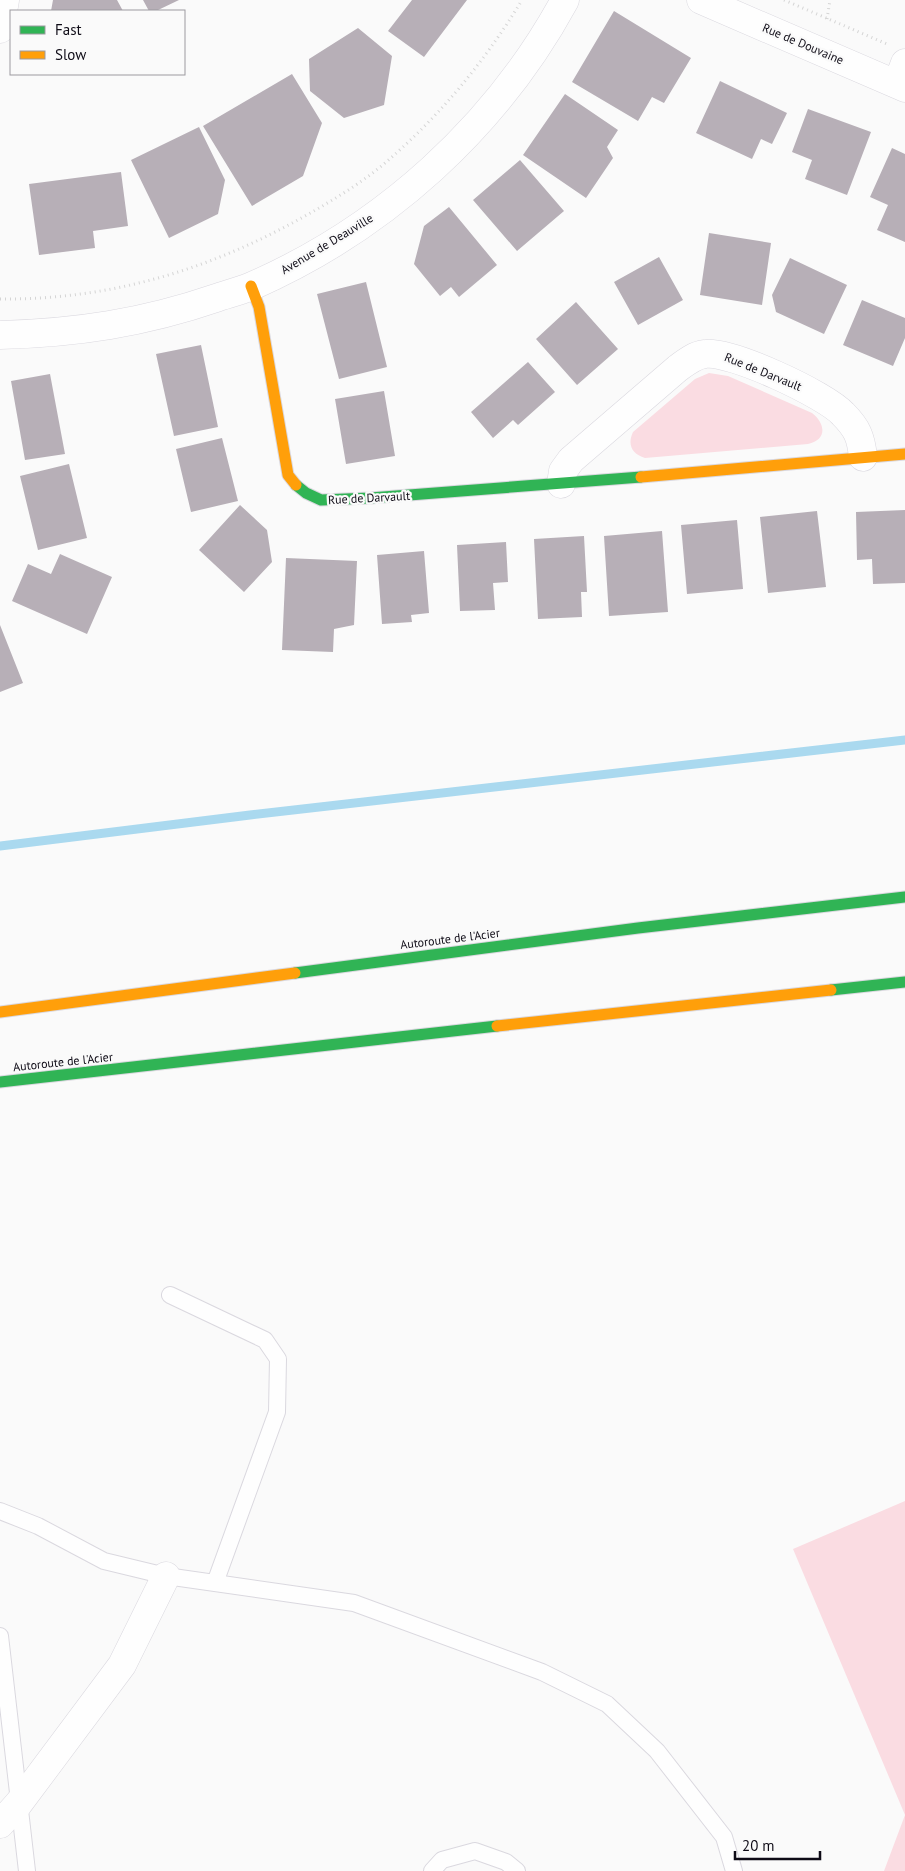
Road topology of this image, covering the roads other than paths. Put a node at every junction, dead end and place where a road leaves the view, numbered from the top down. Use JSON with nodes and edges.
{"nodes":[{"id":1,"x":5,"y":0,"type":"edge"},
{"id":2,"x":565,"y":0,"type":"edge"},
{"id":3,"x":702,"y":0,"type":"edge"},
{"id":4,"x":0,"y":29,"type":"edge"},
{"id":5,"x":902,"y":78,"type":"edge"},
{"id":6,"x":251,"y":286,"type":"junction"},
{"id":7,"x":0,"y":335,"type":"edge"},
{"id":8,"x":905,"y":454,"type":"edge"},
{"id":9,"x":863,"y":457,"type":"junction"},
{"id":10,"x":561,"y":484,"type":"junction"},
{"id":11,"x":905,"y":897,"type":"edge"},
{"id":12,"x":905,"y":982,"type":"edge"},
{"id":13,"x":0,"y":1012,"type":"edge"},
{"id":14,"x":0,"y":1082,"type":"edge"},
{"id":15,"x":170,"y":1295,"type":"dead end"},
{"id":16,"x":0,"y":1511,"type":"edge"},
{"id":17,"x":166,"y":1576,"type":"junction"},
{"id":18,"x":215,"y":1583,"type":"junction"},
{"id":19,"x":0,"y":1636,"type":"edge"},
{"id":20,"x":19,"y":1803,"type":"junction"},
{"id":21,"x":0,"y":1824,"type":"edge"},
{"id":22,"x":27,"y":1871,"type":"edge"},
{"id":23,"x":432,"y":1871,"type":"edge"},
{"id":24,"x":517,"y":1871,"type":"edge"},
{"id":25,"x":734,"y":1871,"type":"edge"}],
"edges":[{"from":1,"to":4,"type":"street"},
{"from":2,"to":6,"type":"street","name":"Avenue de Deauville"},
{"from":3,"to":5,"type":"street","name":"Rue de Douvaine"},
{"from":6,"to":7,"type":"street","name":"Avenue de Deauville"},
{"from":6,"to":10,"type":"main road","name":"Rue de Darvault"},
{"from":8,"to":9,"type":"main road","name":"Rue de Darvault"},
{"from":9,"to":10,"type":"main road","name":"Rue de Darvault"},
{"from":9,"to":10,"type":"street","name":"Rue de Darvault"},
{"from":11,"to":13,"type":"main road","name":"Autoroute de l'Acier"},
{"from":12,"to":14,"type":"main road","name":"Autoroute de l'Acier"},
{"from":15,"to":18,"type":"lane"},
{"from":16,"to":17,"type":"lane"},
{"from":17,"to":18,"type":"lane"},
{"from":17,"to":20,"type":"street"},
{"from":18,"to":25,"type":"lane"},
{"from":19,"to":20,"type":"lane"},
{"from":20,"to":21,"type":"street"},
{"from":20,"to":22,"type":"lane"},
{"from":23,"to":24,"type":"lane"}]}
